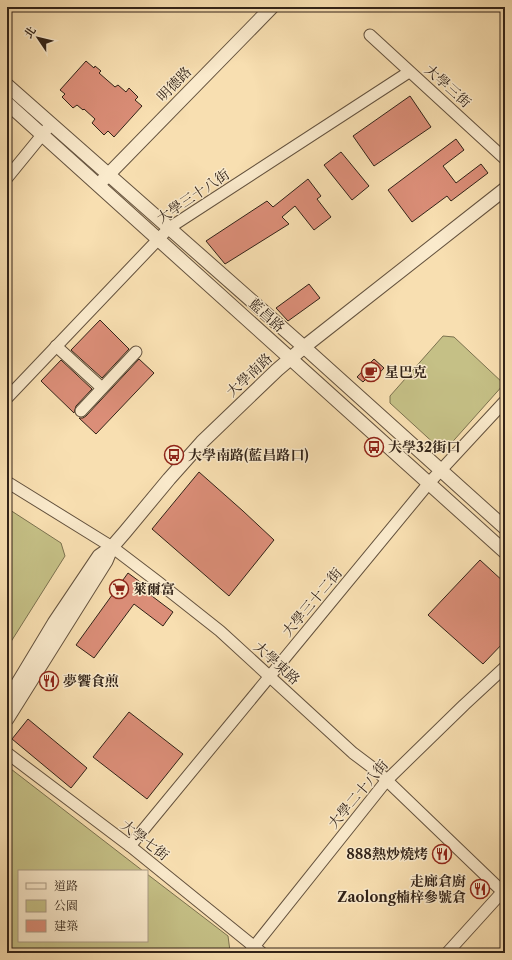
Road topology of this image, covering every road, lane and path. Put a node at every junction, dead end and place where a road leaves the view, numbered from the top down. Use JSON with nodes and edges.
{"nodes":[{"id":1,"x":272,"y":7,"type":"edge"},
{"id":2,"x":370,"y":36,"type":"dead end"},
{"id":3,"x":409,"y":72,"type":"junction"},
{"id":4,"x":7,"y":85,"type":"edge"},
{"id":5,"x":7,"y":103,"type":"edge"},
{"id":6,"x":52,"y":124,"type":"junction"},
{"id":7,"x":42,"y":135,"type":"junction"},
{"id":8,"x":505,"y":159,"type":"edge"},
{"id":9,"x":109,"y":174,"type":"junction"},
{"id":10,"x":7,"y":178,"type":"edge"},
{"id":11,"x":99,"y":185,"type":"junction"},
{"id":12,"x":505,"y":189,"type":"edge"},
{"id":13,"x":170,"y":228,"type":"junction"},
{"id":14,"x":158,"y":239,"type":"junction"},
{"id":15,"x":56,"y":346,"type":"junction"},
{"id":16,"x":304,"y":347,"type":"junction"},
{"id":17,"x":136,"y":352,"type":"dead end"},
{"id":18,"x":291,"y":358,"type":"junction"},
{"id":19,"x":102,"y":388,"type":"junction"},
{"id":20,"x":7,"y":398,"type":"edge"},
{"id":21,"x":505,"y":400,"type":"edge"},
{"id":22,"x":81,"y":411,"type":"dead end"},
{"id":23,"x":440,"y":470,"type":"junction"},
{"id":24,"x":7,"y":482,"type":"edge"},
{"id":25,"x":429,"y":483,"type":"junction"},
{"id":26,"x":505,"y":528,"type":"edge"},
{"id":27,"x":112,"y":547,"type":"junction"},
{"id":28,"x":503,"y":547,"type":"edge"},
{"id":29,"x":505,"y":667,"type":"edge"},
{"id":30,"x":270,"y":676,"type":"junction"},
{"id":31,"x":7,"y":701,"type":"edge"},
{"id":32,"x":7,"y":719,"type":"edge"},
{"id":33,"x":7,"y":753,"type":"edge"},
{"id":34,"x":387,"y":780,"type":"junction"},
{"id":35,"x":130,"y":846,"type":"junction"},
{"id":36,"x":504,"y":892,"type":"edge"},
{"id":37,"x":255,"y":951,"type":"edge"},
{"id":38,"x":447,"y":953,"type":"edge"}],
"edges":[{"from":1,"to":9,"type":"street","name":"明德路"},
{"from":2,"to":3,"type":"street","name":"大學三街"},
{"from":3,"to":8,"type":"street","name":"大學三街"},
{"from":3,"to":13,"type":"street","name":"大學三十八街"},
{"from":4,"to":6,"type":"street","name":"藍昌路"},
{"from":5,"to":7,"type":"street","name":"藍昌路"},
{"from":6,"to":7,"type":"street"},
{"from":6,"to":9,"type":"street","name":"藍昌路"},
{"from":7,"to":10,"type":"street"},
{"from":7,"to":11,"type":"street","name":"藍昌路"},
{"from":9,"to":11,"type":"street","name":"明德路"},
{"from":9,"to":13,"type":"street","name":"藍昌路"},
{"from":11,"to":14,"type":"street","name":"藍昌路"},
{"from":12,"to":16,"type":"street","name":"大學南路"},
{"from":13,"to":14,"type":"street","name":"大學三十八街"},
{"from":13,"to":16,"type":"street","name":"藍昌路"},
{"from":14,"to":15,"type":"street","name":"大學三十八街"},
{"from":14,"to":18,"type":"street","name":"藍昌路"},
{"from":15,"to":19,"type":"street"},
{"from":15,"to":20,"type":"street","name":"大學三十八街"},
{"from":16,"to":18,"type":"street","name":"大學南路"},
{"from":16,"to":23,"type":"street","name":"藍昌路"},
{"from":17,"to":19,"type":"street"},
{"from":18,"to":25,"type":"street","name":"藍昌路"},
{"from":18,"to":27,"type":"street","name":"大學南路"},
{"from":19,"to":22,"type":"street"},
{"from":21,"to":23,"type":"street","name":"大學三十二街"},
{"from":23,"to":25,"type":"street","name":"大學三十二街"},
{"from":23,"to":26,"type":"street","name":"藍昌路"},
{"from":24,"to":27,"type":"street","name":"大學東路"},
{"from":25,"to":28,"type":"street","name":"藍昌路"},
{"from":25,"to":30,"type":"street","name":"大學三十二街"},
{"from":27,"to":30,"type":"street","name":"大學東路"},
{"from":27,"to":31,"type":"street","name":"大學南路"},
{"from":27,"to":32,"type":"street","name":"大學南路"},
{"from":29,"to":34,"type":"street","name":"大學二十八街"},
{"from":30,"to":34,"type":"street","name":"大學東路"},
{"from":30,"to":35,"type":"street","name":"大學三十二街"},
{"from":33,"to":35,"type":"street","name":"大學七街"},
{"from":34,"to":36,"type":"street","name":"大學東路"},
{"from":34,"to":37,"type":"street","name":"大學二十八街"},
{"from":35,"to":37,"type":"street","name":"大學七街"},
{"from":36,"to":38,"type":"street"}]}
